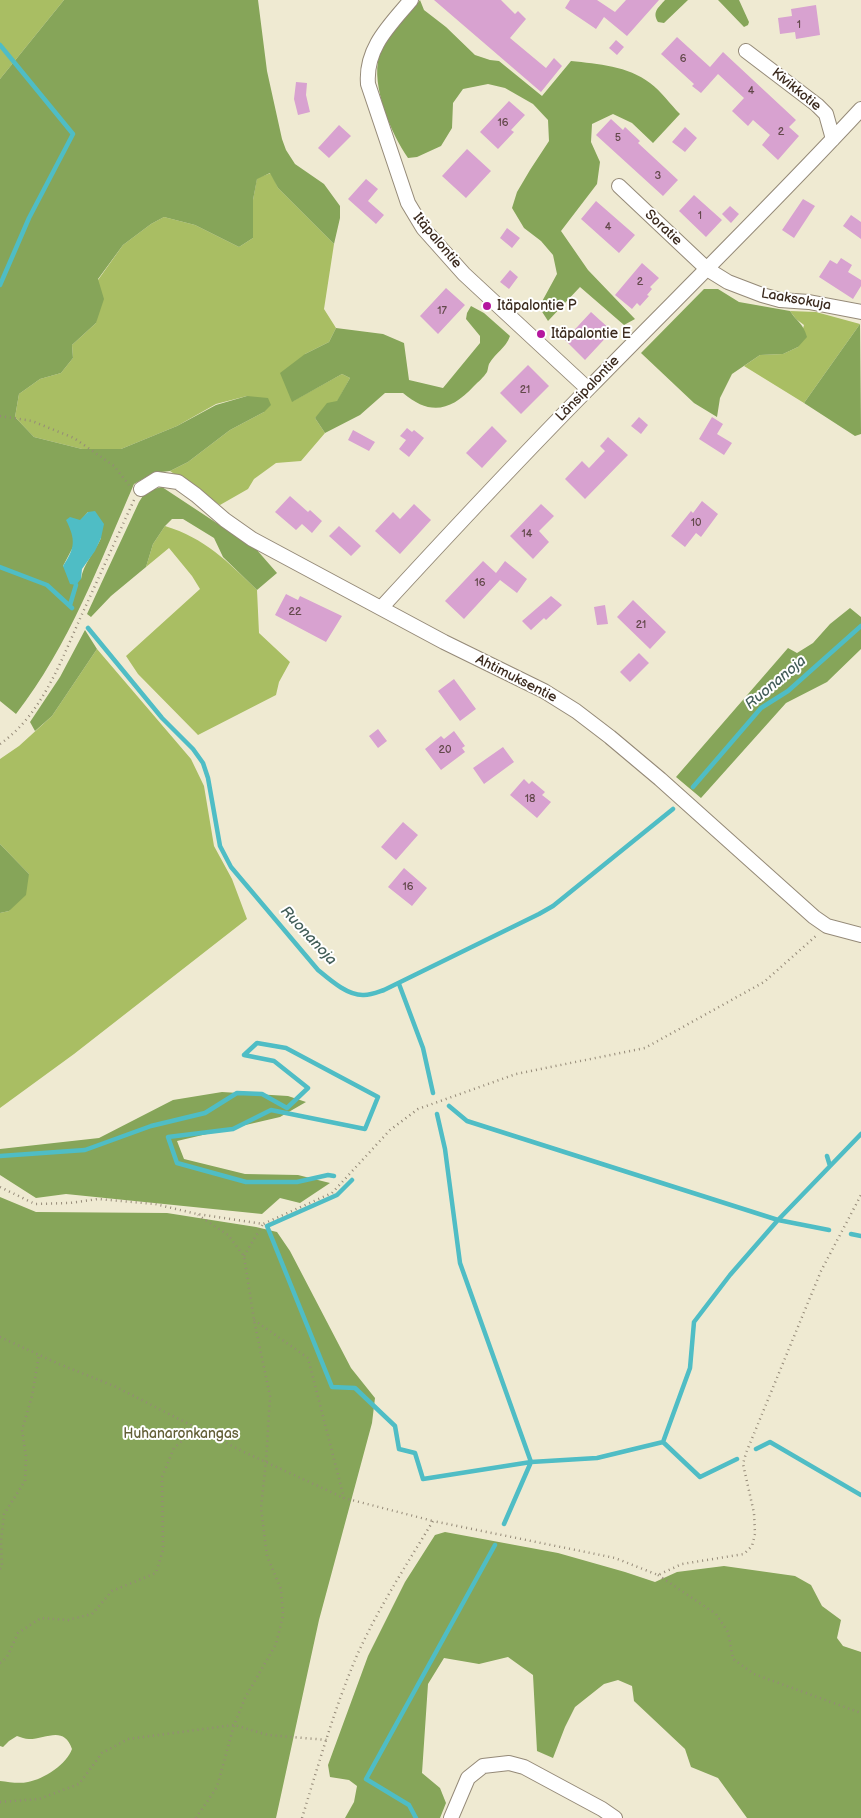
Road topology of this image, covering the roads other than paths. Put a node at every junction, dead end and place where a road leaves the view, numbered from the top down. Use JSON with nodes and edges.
{"nodes":[{"id":1,"x":411,"y":0,"type":"edge"},
{"id":2,"x":746,"y":51,"type":"dead end"},
{"id":3,"x":861,"y":109,"type":"edge"},
{"id":4,"x":833,"y":139,"type":"junction"},
{"id":5,"x":619,"y":186,"type":"dead end"},
{"id":6,"x":707,"y":269,"type":"junction"},
{"id":7,"x":861,"y":312,"type":"edge"},
{"id":8,"x":588,"y":389,"type":"junction"},
{"id":9,"x":138,"y":492,"type":"road end"},
{"id":10,"x":381,"y":608,"type":"junction"},
{"id":11,"x":861,"y":935,"type":"edge"},
{"id":12,"x":451,"y":1818,"type":"edge"},
{"id":13,"x":615,"y":1818,"type":"edge"}],
"edges":[{"from":1,"to":8,"type":"street","name":"Itäpalontie"},
{"from":2,"to":4,"type":"street","name":"Kivikkotie"},
{"from":3,"to":4,"type":"street","name":"Länsipalontie"},
{"from":4,"to":6,"type":"street","name":"Länsipalontie"},
{"from":5,"to":6,"type":"street","name":"Soratie"},
{"from":6,"to":7,"type":"street","name":"Laaksokuja"},
{"from":6,"to":8,"type":"street","name":"Länsipalontie"},
{"from":8,"to":10,"type":"street","name":"Länsipalontie"},
{"from":9,"to":10,"type":"street","name":"Ahtimuksentie"},
{"from":10,"to":11,"type":"street","name":"Ahtimuksentie"},
{"from":12,"to":13,"type":"street"}]}
